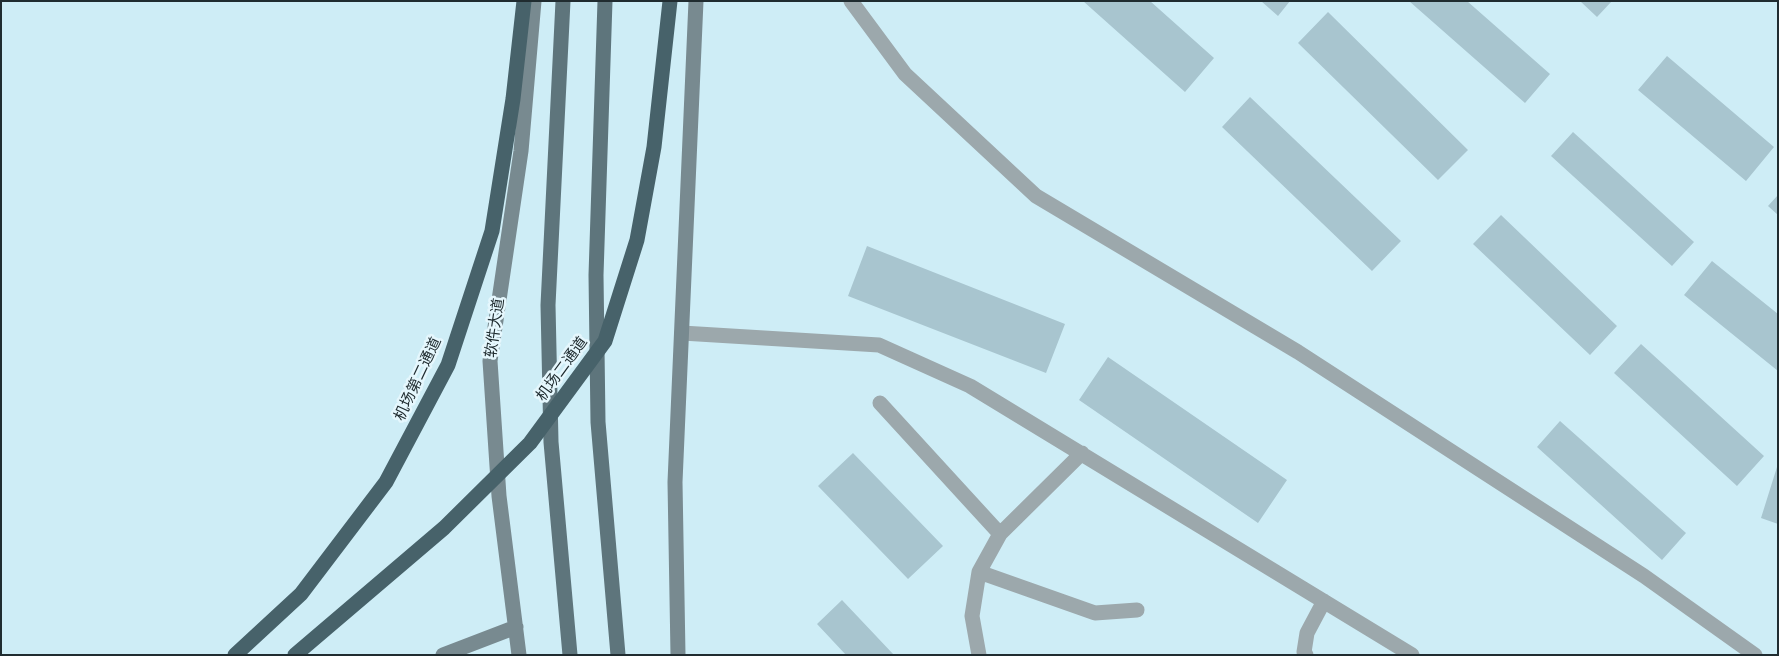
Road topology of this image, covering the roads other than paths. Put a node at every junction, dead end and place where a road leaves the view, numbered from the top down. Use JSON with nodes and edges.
{"nodes":[{"id":1,"x":524,"y":1,"type":"edge"},
{"id":2,"x":534,"y":1,"type":"edge"},
{"id":3,"x":562,"y":1,"type":"edge"},
{"id":4,"x":605,"y":1,"type":"edge"},
{"id":5,"x":670,"y":1,"type":"edge"},
{"id":6,"x":696,"y":1,"type":"edge"},
{"id":7,"x":851,"y":1,"type":"edge"},
{"id":8,"x":682,"y":333,"type":"junction"},
{"id":9,"x":880,"y":403,"type":"dead end"},
{"id":10,"x":1082,"y":453,"type":"junction"},
{"id":11,"x":1000,"y":534,"type":"junction"},
{"id":12,"x":979,"y":572,"type":"junction"},
{"id":13,"x":1324,"y":601,"type":"junction"},
{"id":14,"x":1137,"y":610,"type":"dead end"},
{"id":15,"x":516,"y":627,"type":"junction"},
{"id":16,"x":569,"y":651,"type":"edge"},
{"id":17,"x":617,"y":651,"type":"edge"},
{"id":18,"x":235,"y":655,"type":"edge"},
{"id":19,"x":295,"y":655,"type":"edge"},
{"id":20,"x":443,"y":655,"type":"edge"},
{"id":21,"x":519,"y":655,"type":"edge"},
{"id":22,"x":678,"y":655,"type":"edge"},
{"id":23,"x":979,"y":655,"type":"edge"},
{"id":24,"x":1306,"y":655,"type":"edge"},
{"id":25,"x":1412,"y":655,"type":"edge"},
{"id":26,"x":1756,"y":655,"type":"edge"}],
"edges":[{"from":1,"to":18,"type":"highway","name":"机场第二通道"},
{"from":2,"to":15,"type":"street","name":"软件大道"},
{"from":3,"to":16,"type":"main road"},
{"from":4,"to":17,"type":"main road"},
{"from":5,"to":19,"type":"highway","name":"机场二通道","bridge":true},
{"from":6,"to":8,"type":"street"},
{"from":7,"to":26,"type":"street"},
{"from":8,"to":10,"type":"street"},
{"from":8,"to":22,"type":"street"},
{"from":9,"to":11,"type":"street"},
{"from":10,"to":11,"type":"street"},
{"from":10,"to":13,"type":"street"},
{"from":11,"to":12,"type":"street"},
{"from":12,"to":14,"type":"street"},
{"from":12,"to":23,"type":"street"},
{"from":13,"to":24,"type":"street"},
{"from":13,"to":25,"type":"street"},
{"from":15,"to":20,"type":"street"},
{"from":15,"to":21,"type":"street","name":"软件大道"}]}
